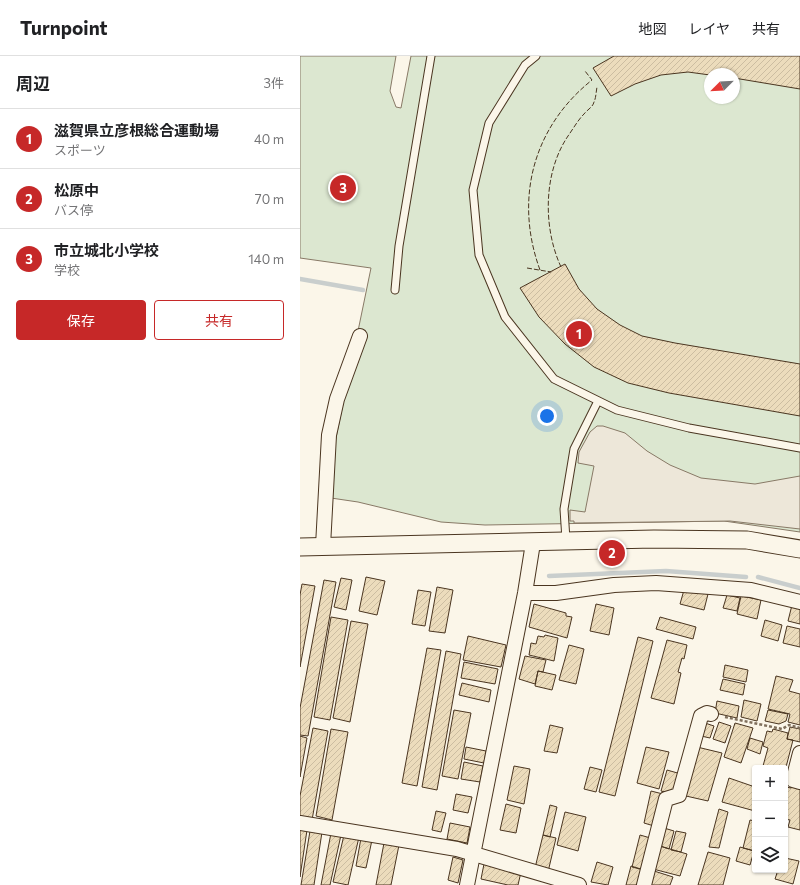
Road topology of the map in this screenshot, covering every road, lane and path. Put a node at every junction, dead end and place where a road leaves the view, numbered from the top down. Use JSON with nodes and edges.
{"nodes":[{"id":1,"x":431,"y":56,"type":"edge"},
{"id":2,"x":536,"y":56,"type":"edge"},
{"id":3,"x":395,"y":290,"type":"dead end"},
{"id":4,"x":360,"y":336,"type":"dead end"},
{"id":5,"x":598,"y":401,"type":"junction"},
{"id":6,"x":800,"y":448,"type":"edge"},
{"id":7,"x":566,"y":542,"type":"junction"},
{"id":8,"x":533,"y":543,"type":"junction"},
{"id":9,"x":323,"y":546,"type":"junction"},
{"id":10,"x":300,"y":547,"type":"edge"},
{"id":11,"x":800,"y":549,"type":"edge"},
{"id":12,"x":525,"y":593,"type":"junction"},
{"id":13,"x":800,"y":602,"type":"edge"},
{"id":14,"x":711,"y":714,"type":"joint"},
{"id":15,"x":800,"y":728,"type":"edge"},
{"id":16,"x":800,"y":753,"type":"edge"},
{"id":17,"x":800,"y":782,"type":"edge"},
{"id":18,"x":300,"y":823,"type":"edge"},
{"id":19,"x":473,"y":855,"type":"junction"},
{"id":20,"x":467,"y":885,"type":"edge"},
{"id":21,"x":579,"y":885,"type":"edge"},
{"id":22,"x":644,"y":885,"type":"edge"}],
"edges":[{"from":1,"to":3,"type":"lane"},
{"from":2,"to":5,"type":"lane"},
{"from":4,"to":9,"type":"street"},
{"from":5,"to":6,"type":"lane"},
{"from":5,"to":7,"type":"lane"},
{"from":7,"to":8,"type":"street"},
{"from":7,"to":11,"type":"street"},
{"from":8,"to":9,"type":"street"},
{"from":8,"to":12,"type":"street"},
{"from":9,"to":10,"type":"street"},
{"from":12,"to":13,"type":"street"},
{"from":12,"to":19,"type":"street"},
{"from":14,"to":15,"type":"path"},
{"from":14,"to":22,"type":"street"},
{"from":16,"to":17,"type":"street"},
{"from":18,"to":19,"type":"street"},
{"from":19,"to":20,"type":"street"},
{"from":19,"to":21,"type":"street"}]}
